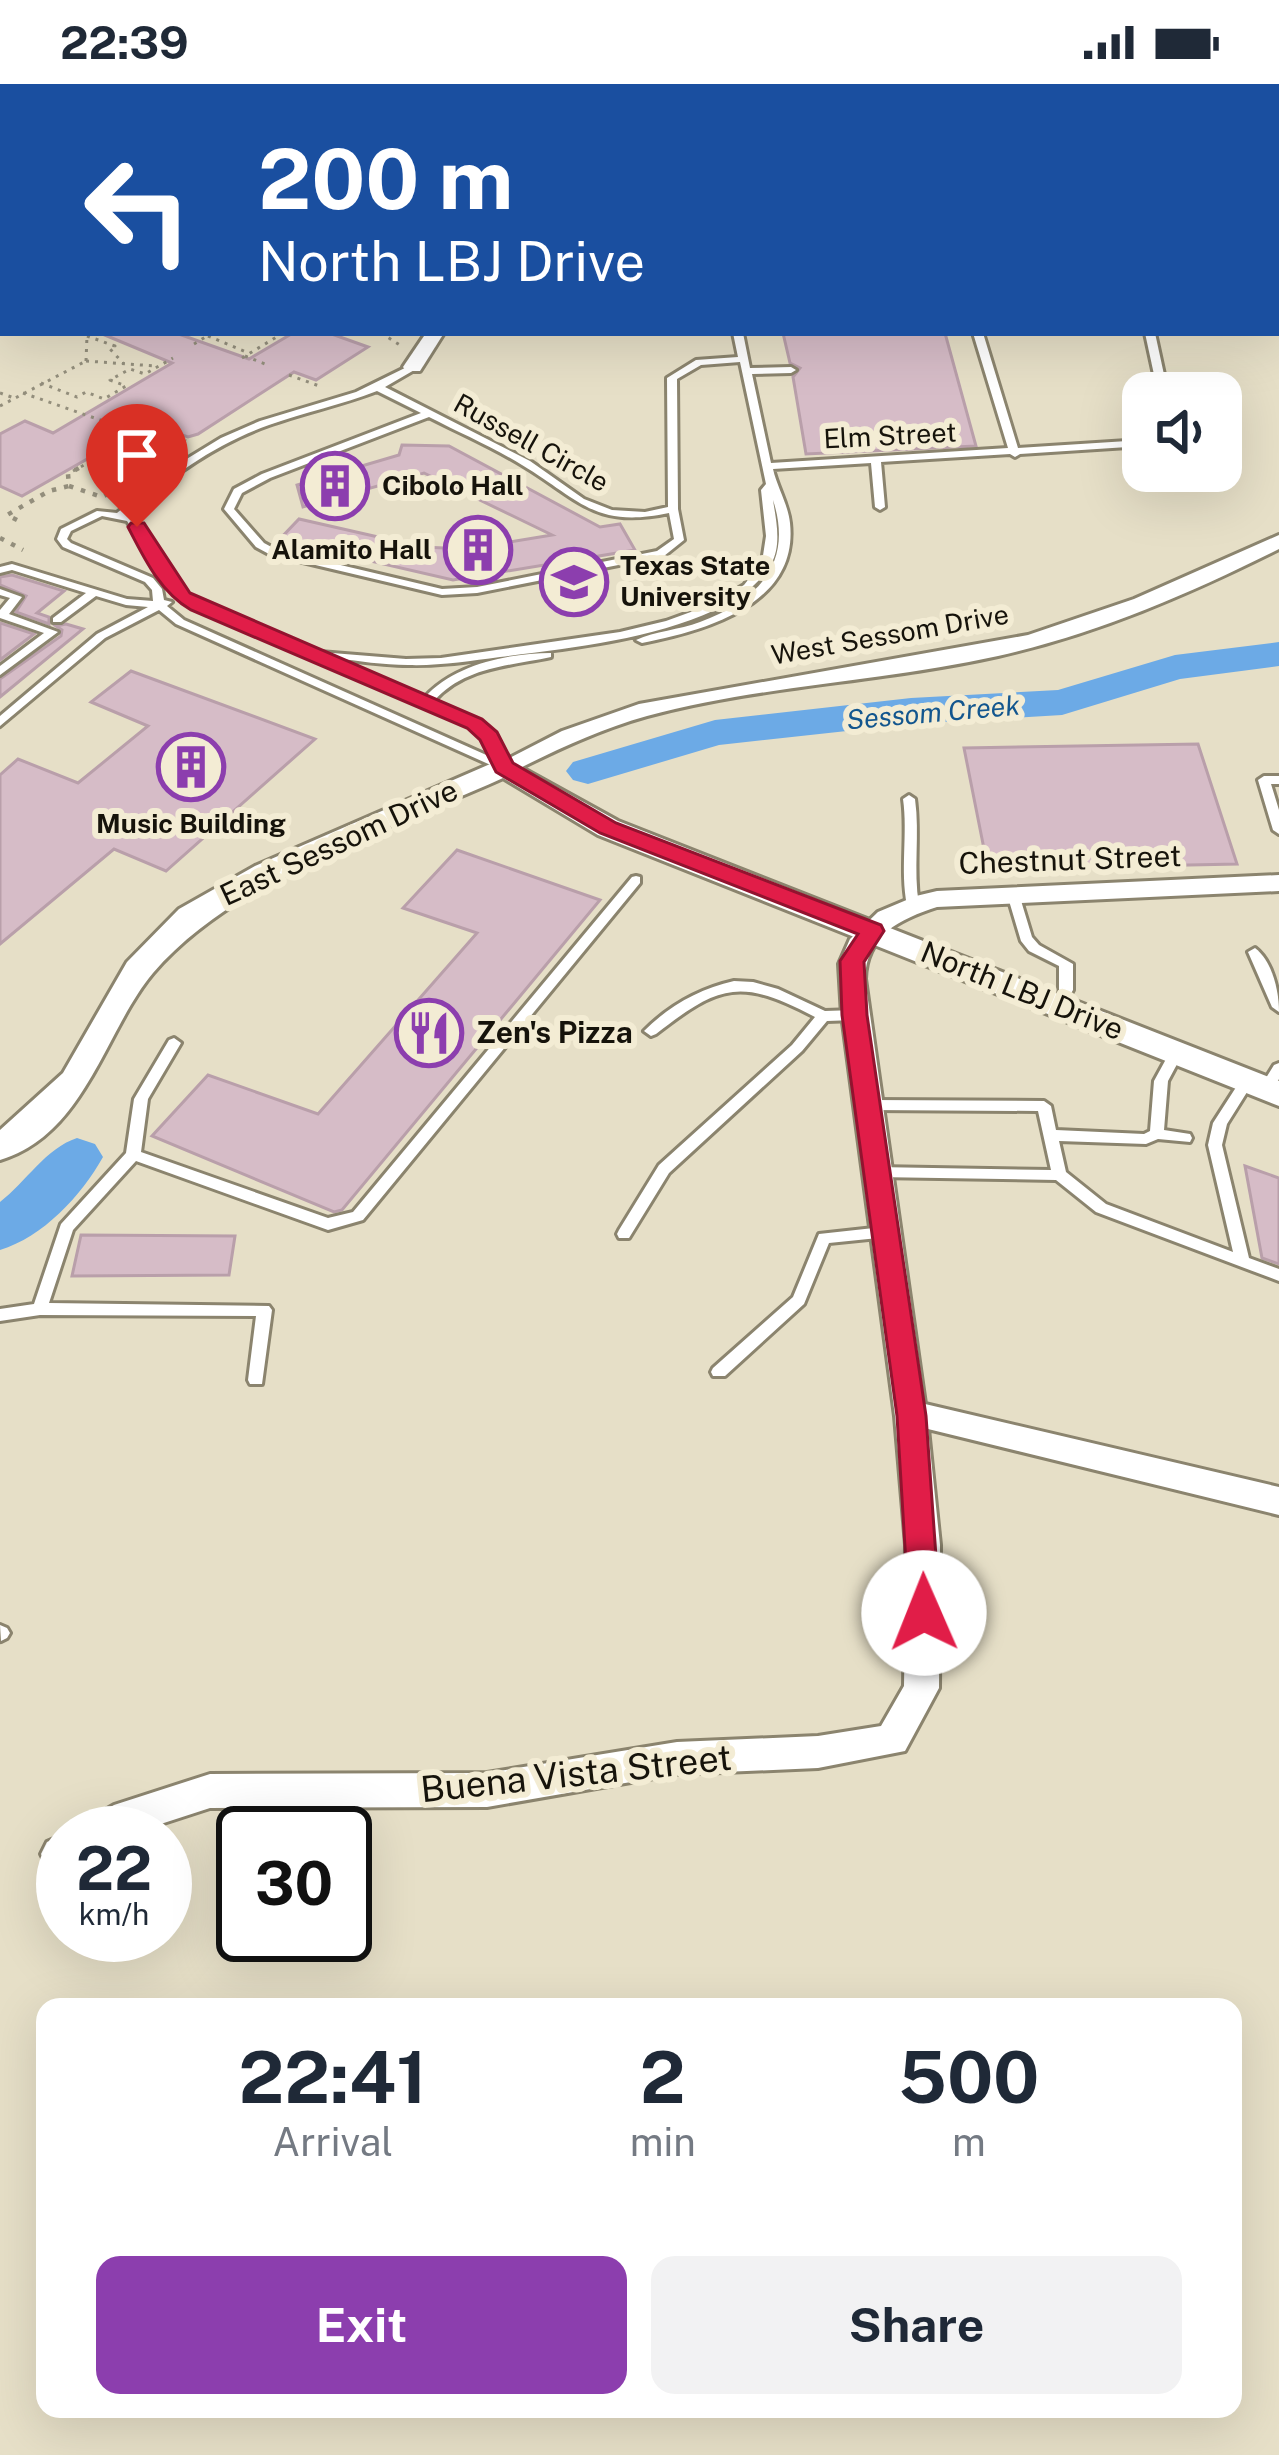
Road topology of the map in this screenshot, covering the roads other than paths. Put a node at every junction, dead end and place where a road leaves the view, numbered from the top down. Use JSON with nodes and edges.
{"nodes":[{"id":1,"x":433,"y":336,"type":"edge"},
{"id":2,"x":739,"y":336,"type":"edge"},
{"id":3,"x":979,"y":336,"type":"edge"},
{"id":4,"x":1151,"y":336,"type":"edge"},
{"id":5,"x":746,"y":365,"type":"junction"},
{"id":6,"x":413,"y":368,"type":"joint"},
{"id":7,"x":791,"y":370,"type":"dead end"},
{"id":8,"x":1158,"y":372,"type":"edge"},
{"id":9,"x":380,"y":388,"type":"junction"},
{"id":10,"x":429,"y":415,"type":"junction"},
{"id":11,"x":1122,"y":444,"type":"edge"},
{"id":12,"x":1015,"y":454,"type":"junction"},
{"id":13,"x":876,"y":462,"type":"junction"},
{"id":14,"x":768,"y":466,"type":"junction"},
{"id":15,"x":771,"y":484,"type":"junction"},
{"id":16,"x":880,"y":507,"type":"dead end"},
{"id":17,"x":673,"y":509,"type":"junction"},
{"id":18,"x":122,"y":514,"type":"junction"},
{"id":19,"x":1279,"y":541,"type":"edge"},
{"id":20,"x":0,"y":570,"type":"edge"},
{"id":21,"x":0,"y":592,"type":"edge"},
{"id":22,"x":94,"y":593,"type":"junction"},
{"id":23,"x":183,"y":597,"type":"junction"},
{"id":24,"x":159,"y":605,"type":"junction"},
{"id":25,"x":57,"y":620,"type":"dead end"},
{"id":26,"x":309,"y":655,"type":"junction"},
{"id":27,"x":42,"y":663,"type":"dead end"},
{"id":28,"x":62,"y":669,"type":"junction"},
{"id":29,"x":0,"y":672,"type":"edge"},
{"id":30,"x":376,"y":682,"type":"junction"},
{"id":31,"x":350,"y":700,"type":"junction"},
{"id":32,"x":426,"y":704,"type":"junction"},
{"id":33,"x":0,"y":722,"type":"edge"},
{"id":34,"x":504,"y":767,"type":"junction"},
{"id":35,"x":1279,"y":780,"type":"edge"},
{"id":36,"x":909,"y":800,"type":"dead end"},
{"id":37,"x":1279,"y":830,"type":"edge"},
{"id":38,"x":636,"y":880,"type":"dead end"},
{"id":39,"x":1279,"y":884,"type":"edge"},
{"id":40,"x":1013,"y":894,"type":"junction"},
{"id":41,"x":914,"y":905,"type":"junction"},
{"id":42,"x":873,"y":931,"type":"junction"},
{"id":43,"x":1256,"y":952,"type":"dead end"},
{"id":44,"x":1058,"y":1004,"type":"junction"},
{"id":45,"x":1279,"y":1006,"type":"edge"},
{"id":46,"x":855,"y":1015,"type":"junction"},
{"id":47,"x":823,"y":1016,"type":"junction"},
{"id":48,"x":651,"y":1031,"type":"dead end"},
{"id":49,"x":174,"y":1042,"type":"dead end"},
{"id":50,"x":1176,"y":1053,"type":"junction"},
{"id":51,"x":1268,"y":1083,"type":"edge"},
{"id":52,"x":870,"y":1105,"type":"junction"},
{"id":53,"x":1157,"y":1134,"type":"junction"},
{"id":54,"x":1050,"y":1135,"type":"junction"},
{"id":55,"x":1184,"y":1138,"type":"dead end"},
{"id":56,"x":0,"y":1148,"type":"edge"},
{"id":57,"x":134,"y":1156,"type":"junction"},
{"id":58,"x":876,"y":1172,"type":"junction"},
{"id":59,"x":1059,"y":1175,"type":"junction"},
{"id":60,"x":883,"y":1233,"type":"junction"},
{"id":61,"x":624,"y":1234,"type":"dead end"},
{"id":62,"x":1243,"y":1263,"type":"junction"},
{"id":63,"x":1279,"y":1275,"type":"edge"},
{"id":64,"x":40,"y":1309,"type":"junction"},
{"id":65,"x":0,"y":1315,"type":"edge"},
{"id":66,"x":719,"y":1372,"type":"dead end"},
{"id":67,"x":256,"y":1380,"type":"dead end"},
{"id":68,"x":911,"y":1416,"type":"junction"},
{"id":69,"x":1279,"y":1501,"type":"edge"},
{"id":70,"x":162,"y":1806,"type":"edge"}],
"edges":[{"from":1,"to":6,"type":"street"},
{"from":2,"to":5,"type":"lane"},
{"from":3,"to":12,"type":"lane"},
{"from":4,"to":8,"type":"lane"},
{"from":5,"to":7,"type":"lane"},
{"from":5,"to":14,"type":"lane"},
{"from":5,"to":17,"type":"lane"},
{"from":6,"to":9,"type":"lane"},
{"from":9,"to":10,"type":"lane","name":"Russell Circle"},
{"from":9,"to":18,"type":"lane"},
{"from":10,"to":17,"type":"lane","name":"Russell Circle"},
{"from":10,"to":17,"type":"lane"},
{"from":11,"to":12,"type":"lane","name":"Elm Street"},
{"from":12,"to":13,"type":"lane","name":"Elm Street"},
{"from":13,"to":14,"type":"lane","name":"Elm Street"},
{"from":13,"to":16,"type":"lane"},
{"from":14,"to":15,"type":"lane"},
{"from":15,"to":26,"type":"lane"},
{"from":15,"to":32,"type":"lane"},
{"from":18,"to":23,"type":"lane"},
{"from":18,"to":24,"type":"lane"},
{"from":19,"to":34,"type":"street","name":"West Sessom Drive"},
{"from":20,"to":22,"type":"lane"},
{"from":21,"to":29,"type":"lane"},
{"from":22,"to":24,"type":"lane"},
{"from":22,"to":25,"type":"lane"},
{"from":23,"to":24,"type":"lane"},
{"from":23,"to":26,"type":"lane"},
{"from":24,"to":28,"type":"lane"},
{"from":24,"to":31,"type":"lane"},
{"from":26,"to":30,"type":"lane"},
{"from":27,"to":28,"type":"lane"},
{"from":28,"to":33,"type":"lane"},
{"from":30,"to":31,"type":"lane"},
{"from":30,"to":32,"type":"lane"},
{"from":31,"to":34,"type":"lane"},
{"from":32,"to":34,"type":"lane"},
{"from":34,"to":42,"type":"street","name":"North LBJ Drive"},
{"from":34,"to":56,"type":"street","name":"East Sessom Drive"},
{"from":35,"to":37,"type":"lane"},
{"from":36,"to":41,"type":"lane"},
{"from":38,"to":57,"type":"lane"},
{"from":39,"to":40,"type":"street","name":"Chestnut Street"},
{"from":40,"to":41,"type":"street","name":"Chestnut Street"},
{"from":40,"to":44,"type":"lane"},
{"from":41,"to":42,"type":"street","name":"Chestnut Street"},
{"from":42,"to":44,"type":"street","name":"North LBJ Drive"},
{"from":42,"to":46,"type":"street"},
{"from":43,"to":45,"type":"lane"},
{"from":44,"to":50,"type":"street","name":"North LBJ Drive"},
{"from":46,"to":47,"type":"lane"},
{"from":46,"to":52,"type":"street"},
{"from":47,"to":48,"type":"lane"},
{"from":47,"to":61,"type":"lane"},
{"from":49,"to":57,"type":"lane"},
{"from":50,"to":51,"type":"street","name":"North LBJ Drive"},
{"from":50,"to":53,"type":"lane"},
{"from":51,"to":62,"type":"lane"},
{"from":52,"to":54,"type":"lane"},
{"from":52,"to":58,"type":"street"},
{"from":53,"to":54,"type":"lane"},
{"from":53,"to":55,"type":"lane"},
{"from":54,"to":59,"type":"lane"},
{"from":57,"to":64,"type":"lane"},
{"from":58,"to":59,"type":"lane"},
{"from":58,"to":60,"type":"street"},
{"from":59,"to":62,"type":"lane"},
{"from":60,"to":66,"type":"lane"},
{"from":60,"to":68,"type":"street"},
{"from":62,"to":63,"type":"lane"},
{"from":64,"to":65,"type":"lane"},
{"from":64,"to":67,"type":"lane"},
{"from":68,"to":69,"type":"street"},
{"from":68,"to":70,"type":"street","name":"Buena Vista Street"}]}
